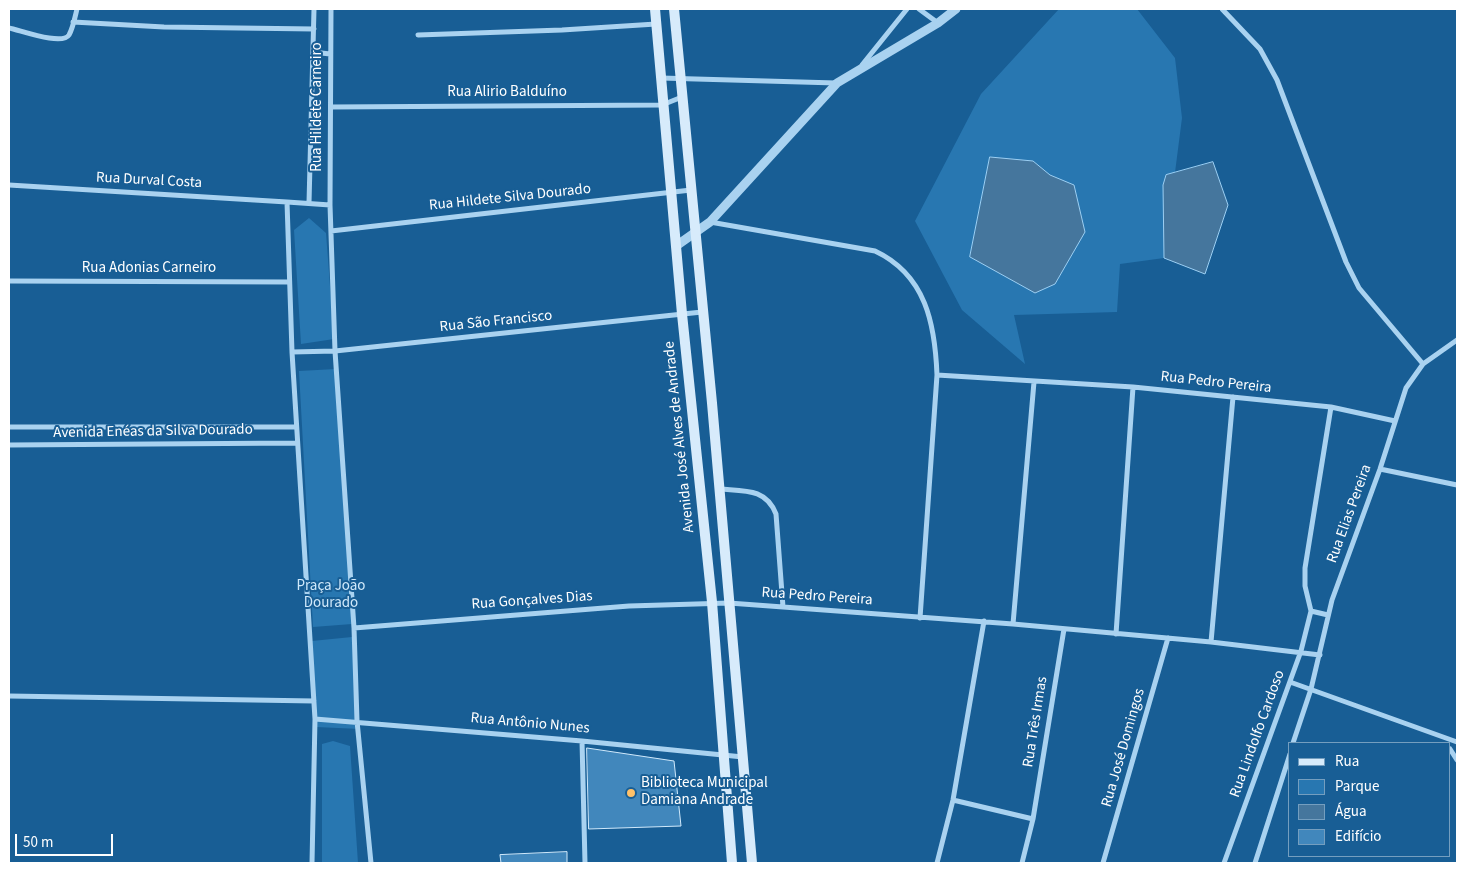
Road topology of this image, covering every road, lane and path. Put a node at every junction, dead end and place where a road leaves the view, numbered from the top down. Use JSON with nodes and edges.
{"nodes":[{"id":1,"x":77,"y":9,"type":"edge"},
{"id":2,"x":314,"y":9,"type":"edge"},
{"id":3,"x":331,"y":9,"type":"edge"},
{"id":4,"x":654,"y":9,"type":"edge"},
{"id":5,"x":674,"y":9,"type":"edge"},
{"id":6,"x":907,"y":9,"type":"edge"},
{"id":7,"x":919,"y":9,"type":"edge"},
{"id":8,"x":956,"y":9,"type":"edge"},
{"id":9,"x":1222,"y":9,"type":"edge"},
{"id":10,"x":73,"y":22,"type":"junction"},
{"id":11,"x":938,"y":23,"type":"junction"},
{"id":12,"x":656,"y":24,"type":"junction"},
{"id":13,"x":9,"y":28,"type":"edge"},
{"id":14,"x":314,"y":29,"type":"junction"},
{"id":15,"x":418,"y":35,"type":"dead end"},
{"id":16,"x":313,"y":52,"type":"junction"},
{"id":17,"x":330,"y":54,"type":"junction"},
{"id":18,"x":858,"y":71,"type":"junction"},
{"id":19,"x":661,"y":78,"type":"junction"},
{"id":20,"x":682,"y":78,"type":"junction"},
{"id":21,"x":837,"y":83,"type":"junction"},
{"id":22,"x":682,"y":97,"type":"junction"},
{"id":23,"x":662,"y":105,"type":"junction"},
{"id":24,"x":331,"y":107,"type":"junction"},
{"id":25,"x":9,"y":186,"type":"edge"},
{"id":26,"x":691,"y":190,"type":"junction"},
{"id":27,"x":670,"y":192,"type":"junction"},
{"id":28,"x":288,"y":202,"type":"junction"},
{"id":29,"x":309,"y":204,"type":"junction"},
{"id":30,"x":330,"y":205,"type":"junction"},
{"id":31,"x":710,"y":222,"type":"junction"},
{"id":32,"x":332,"y":231,"type":"junction"},
{"id":33,"x":695,"y":234,"type":"junction"},
{"id":34,"x":676,"y":246,"type":"junction"},
{"id":35,"x":9,"y":281,"type":"edge"},
{"id":36,"x":289,"y":282,"type":"junction"},
{"id":37,"x":702,"y":312,"type":"junction"},
{"id":38,"x":682,"y":314,"type":"junction"},
{"id":39,"x":1457,"y":340,"type":"edge"},
{"id":40,"x":336,"y":351,"type":"junction"},
{"id":41,"x":292,"y":352,"type":"junction"},
{"id":42,"x":1423,"y":364,"type":"junction"},
{"id":43,"x":937,"y":375,"type":"junction"},
{"id":44,"x":1034,"y":382,"type":"junction"},
{"id":45,"x":1133,"y":387,"type":"junction"},
{"id":46,"x":1233,"y":397,"type":"junction"},
{"id":47,"x":1331,"y":407,"type":"junction"},
{"id":48,"x":1395,"y":421,"type":"junction"},
{"id":49,"x":9,"y":427,"type":"edge"},
{"id":50,"x":296,"y":427,"type":"junction"},
{"id":51,"x":297,"y":443,"type":"junction"},
{"id":52,"x":9,"y":445,"type":"edge"},
{"id":53,"x":1380,"y":469,"type":"junction"},
{"id":54,"x":1457,"y":485,"type":"edge"},
{"id":55,"x":720,"y":489,"type":"junction"},
{"id":56,"x":712,"y":602,"type":"junction"},
{"id":57,"x":729,"y":602,"type":"junction"},
{"id":58,"x":783,"y":607,"type":"junction"},
{"id":59,"x":1311,"y":611,"type":"junction"},
{"id":60,"x":1328,"y":615,"type":"junction"},
{"id":61,"x":920,"y":618,"type":"junction"},
{"id":62,"x":984,"y":622,"type":"junction"},
{"id":63,"x":1013,"y":624,"type":"junction"},
{"id":64,"x":354,"y":628,"type":"junction"},
{"id":65,"x":1064,"y":629,"type":"junction"},
{"id":66,"x":1116,"y":634,"type":"junction"},
{"id":67,"x":1168,"y":638,"type":"junction"},
{"id":68,"x":1211,"y":642,"type":"junction"},
{"id":69,"x":1301,"y":651,"type":"junction"},
{"id":70,"x":1320,"y":655,"type":"junction"},
{"id":71,"x":1290,"y":682,"type":"junction"},
{"id":72,"x":1311,"y":689,"type":"junction"},
{"id":73,"x":9,"y":696,"type":"edge"},
{"id":74,"x":314,"y":701,"type":"junction"},
{"id":75,"x":315,"y":720,"type":"junction"},
{"id":76,"x":357,"y":721,"type":"junction"},
{"id":77,"x":1442,"y":737,"type":"junction"},
{"id":78,"x":582,"y":741,"type":"junction"},
{"id":79,"x":1293,"y":742,"type":"edge"},
{"id":80,"x":1445,"y":742,"type":"edge"},
{"id":81,"x":1457,"y":742,"type":"edge"},
{"id":82,"x":724,"y":754,"type":"junction"},
{"id":83,"x":743,"y":756,"type":"junction"},
{"id":84,"x":1288,"y":760,"type":"edge"},
{"id":85,"x":953,"y":800,"type":"junction"},
{"id":86,"x":1033,"y":820,"type":"junction"},
{"id":87,"x":312,"y":863,"type":"edge"},
{"id":88,"x":371,"y":863,"type":"edge"},
{"id":89,"x":585,"y":863,"type":"edge"},
{"id":90,"x":732,"y":863,"type":"edge"},
{"id":91,"x":752,"y":863,"type":"edge"},
{"id":92,"x":937,"y":863,"type":"edge"},
{"id":93,"x":1022,"y":863,"type":"edge"},
{"id":94,"x":1103,"y":863,"type":"edge"},
{"id":95,"x":1224,"y":863,"type":"edge"},
{"id":96,"x":1255,"y":863,"type":"edge"}],
"edges":[{"from":1,"to":10,"type":"street"},
{"from":2,"to":14,"type":"street","name":"Rua Hildete Carneiro"},
{"from":3,"to":17,"type":"street","name":"Rua Hildete Carneiro"},
{"from":4,"to":12,"type":"main road","name":"Avenida José Alves de Andrade"},
{"from":5,"to":20,"type":"main road"},
{"from":6,"to":18,"type":"street"},
{"from":7,"to":11,"type":"street"},
{"from":8,"to":11,"type":"street"},
{"from":9,"to":42,"type":"street"},
{"from":10,"to":13,"type":"street"},
{"from":10,"to":14,"type":"street"},
{"from":11,"to":18,"type":"street"},
{"from":12,"to":15,"type":"street"},
{"from":12,"to":19,"type":"main road","name":"Avenida José Alves de Andrade"},
{"from":14,"to":16,"type":"street","name":"Rua Hildete Carneiro"},
{"from":16,"to":17,"type":"street"},
{"from":16,"to":29,"type":"street","name":"Rua Hildete Carneiro"},
{"from":17,"to":24,"type":"street","name":"Rua Hildete Carneiro"},
{"from":18,"to":21,"type":"street"},
{"from":19,"to":20,"type":"street"},
{"from":19,"to":23,"type":"main road","name":"Avenida José Alves de Andrade"},
{"from":20,"to":21,"type":"street"},
{"from":20,"to":22,"type":"main road"},
{"from":21,"to":31,"type":"street"},
{"from":22,"to":23,"type":"street","name":"Rua Alirio Balduíno"},
{"from":22,"to":26,"type":"main road"},
{"from":23,"to":24,"type":"street","name":"Rua Alirio Balduíno"},
{"from":23,"to":27,"type":"main road","name":"Avenida José Alves de Andrade"},
{"from":24,"to":30,"type":"street","name":"Rua Hildete Carneiro"},
{"from":25,"to":28,"type":"street","name":"Rua Durval Costa"},
{"from":26,"to":27,"type":"street","name":"Rua Hildete Silva Dourado"},
{"from":26,"to":33,"type":"main road"},
{"from":27,"to":32,"type":"street","name":"Rua Hildete Silva Dourado"},
{"from":27,"to":34,"type":"main road","name":"Avenida José Alves de Andrade"},
{"from":28,"to":29,"type":"street"},
{"from":28,"to":36,"type":"street"},
{"from":29,"to":30,"type":"street"},
{"from":30,"to":32,"type":"street"},
{"from":31,"to":33,"type":"street"},
{"from":31,"to":43,"type":"street"},
{"from":32,"to":40,"type":"street"},
{"from":33,"to":34,"type":"street"},
{"from":33,"to":37,"type":"main road"},
{"from":34,"to":38,"type":"main road","name":"Avenida José Alves de Andrade"},
{"from":35,"to":36,"type":"street","name":"Rua Adonias Carneiro"},
{"from":36,"to":41,"type":"street"},
{"from":37,"to":38,"type":"street","name":"Rua São Francisco"},
{"from":37,"to":55,"type":"main road"},
{"from":38,"to":40,"type":"street","name":"Rua São Francisco"},
{"from":38,"to":56,"type":"main road","name":"Avenida José Alves de Andrade"},
{"from":39,"to":42,"type":"street","name":"Rua Elias Pereira"},
{"from":40,"to":41,"type":"street","name":"Rua São Francisco"},
{"from":40,"to":64,"type":"street"},
{"from":41,"to":50,"type":"street"},
{"from":42,"to":48,"type":"street","name":"Rua Elias Pereira"},
{"from":43,"to":44,"type":"street","name":"Rua Pedro Pereira"},
{"from":43,"to":61,"type":"street"},
{"from":44,"to":45,"type":"street","name":"Rua Pedro Pereira"},
{"from":44,"to":63,"type":"street"},
{"from":45,"to":46,"type":"street","name":"Rua Pedro Pereira"},
{"from":45,"to":66,"type":"street"},
{"from":46,"to":47,"type":"street","name":"Rua Pedro Pereira"},
{"from":46,"to":68,"type":"street"},
{"from":47,"to":48,"type":"street","name":"Rua Pedro Pereira"},
{"from":47,"to":59,"type":"street"},
{"from":48,"to":53,"type":"street","name":"Rua Elias Pereira"},
{"from":49,"to":50,"type":"street","name":"Avenida Enéas da Silva Dourado"},
{"from":50,"to":51,"type":"street"},
{"from":51,"to":52,"type":"street","name":"Avenida Enéas da Silva Dourado"},
{"from":51,"to":74,"type":"street"},
{"from":53,"to":54,"type":"street"},
{"from":53,"to":60,"type":"street","name":"Rua Elias Pereira"},
{"from":55,"to":57,"type":"main road"},
{"from":55,"to":58,"type":"street"},
{"from":56,"to":57,"type":"street","name":"Rua Pedro Pereira"},
{"from":56,"to":64,"type":"street","name":"Rua Gonçalves Dias"},
{"from":56,"to":82,"type":"main road","name":"Avenida José Alves de Andrade"},
{"from":57,"to":58,"type":"street","name":"Rua Pedro Pereira"},
{"from":57,"to":83,"type":"main road"},
{"from":58,"to":61,"type":"street","name":"Rua Pedro Pereira"},
{"from":59,"to":60,"type":"street"},
{"from":59,"to":69,"type":"street","name":"Rua Lindolfo Cardoso"},
{"from":60,"to":70,"type":"street"},
{"from":61,"to":62,"type":"street","name":"Rua Pedro Pereira"},
{"from":62,"to":63,"type":"street","name":"Rua Pedro Pereira"},
{"from":62,"to":85,"type":"street"},
{"from":63,"to":65,"type":"street","name":"Rua Pedro Pereira"},
{"from":64,"to":76,"type":"street"},
{"from":65,"to":66,"type":"street","name":"Rua Pedro Pereira"},
{"from":65,"to":86,"type":"street","name":"Rua Três Irmas"},
{"from":66,"to":67,"type":"street","name":"Rua Pedro Pereira"},
{"from":67,"to":68,"type":"street","name":"Rua Pedro Pereira"},
{"from":67,"to":94,"type":"street","name":"Rua José Domingos"},
{"from":68,"to":69,"type":"street","name":"Rua Pedro Pereira"},
{"from":69,"to":70,"type":"street","name":"Rua Pedro Pereira"},
{"from":69,"to":71,"type":"street","name":"Rua Lindolfo Cardoso"},
{"from":70,"to":72,"type":"street"},
{"from":71,"to":72,"type":"street"},
{"from":71,"to":95,"type":"street","name":"Rua Lindolfo Cardoso"},
{"from":72,"to":77,"type":"street"},
{"from":72,"to":79,"type":"street"},
{"from":73,"to":74,"type":"street"},
{"from":74,"to":75,"type":"street"},
{"from":75,"to":76,"type":"street","name":"Rua Antônio Nunes"},
{"from":75,"to":87,"type":"street"},
{"from":76,"to":78,"type":"street","name":"Rua Antônio Nunes"},
{"from":76,"to":88,"type":"street"},
{"from":77,"to":80,"type":"street"},
{"from":77,"to":81,"type":"street"},
{"from":78,"to":82,"type":"street","name":"Rua Antônio Nunes"},
{"from":78,"to":89,"type":"street"},
{"from":82,"to":83,"type":"street","name":"Rua Antônio Nunes"},
{"from":82,"to":90,"type":"main road","name":"Avenida José Alves de Andrade"},
{"from":83,"to":91,"type":"main road"},
{"from":84,"to":96,"type":"street"},
{"from":85,"to":86,"type":"street"},
{"from":85,"to":92,"type":"street"},
{"from":86,"to":93,"type":"street","name":"Rua Três Irmas"}]}
